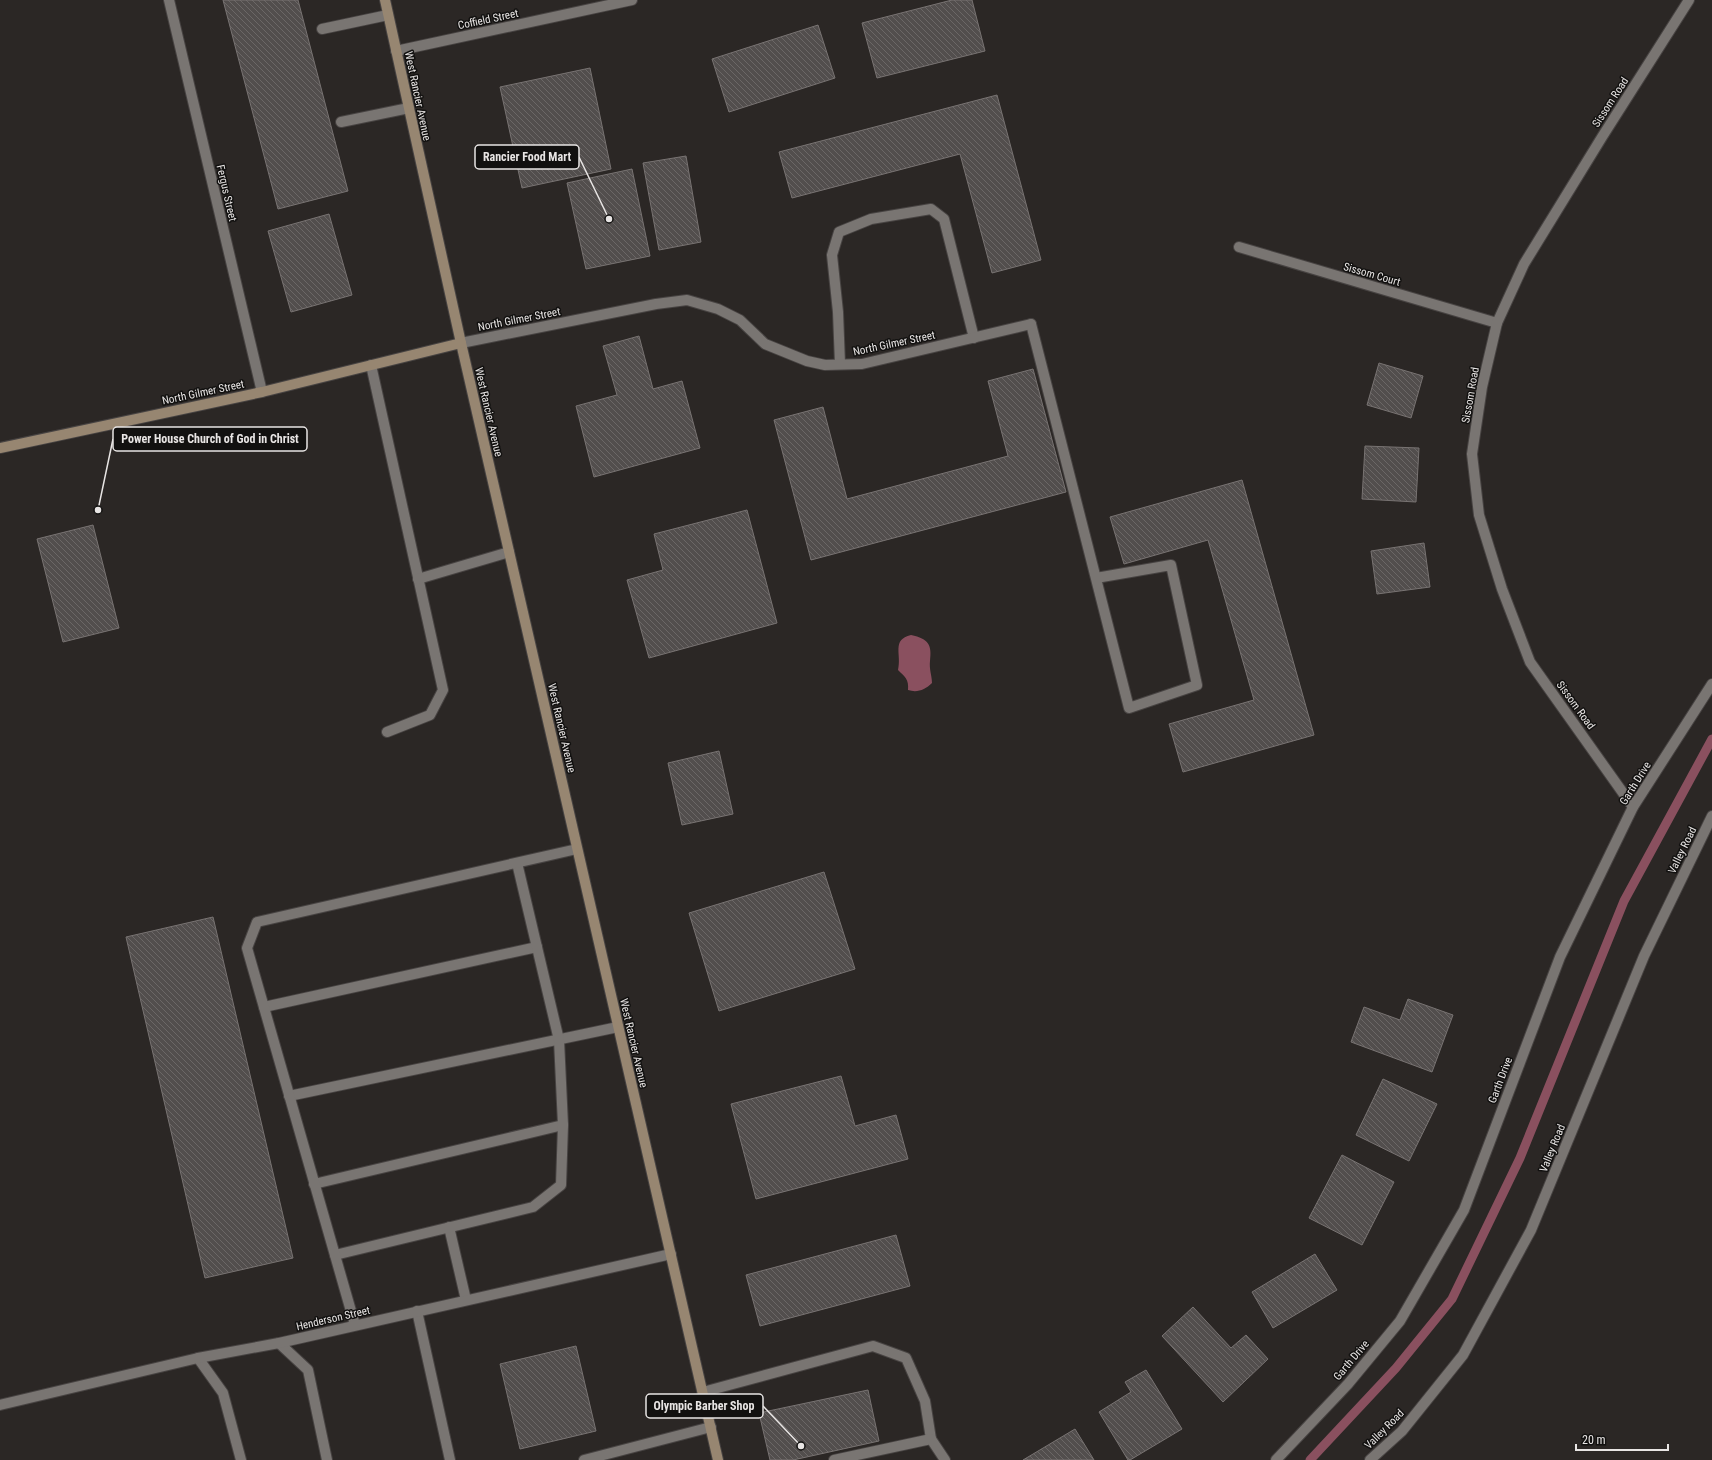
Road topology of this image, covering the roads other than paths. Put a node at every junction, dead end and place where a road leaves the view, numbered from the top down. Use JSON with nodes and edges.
{"nodes":[{"id":1,"x":169,"y":0,"type":"edge"},
{"id":2,"x":385,"y":0,"type":"edge"},
{"id":3,"x":632,"y":0,"type":"edge"},
{"id":4,"x":1690,"y":0,"type":"edge"},
{"id":5,"x":388,"y":16,"type":"junction"},
{"id":6,"x":322,"y":29,"type":"dead end"},
{"id":7,"x":396,"y":50,"type":"junction"},
{"id":8,"x":409,"y":108,"type":"junction"},
{"id":9,"x":340,"y":122,"type":"dead end"},
{"id":10,"x":1240,"y":247,"type":"dead end"},
{"id":11,"x":1497,"y":323,"type":"junction"},
{"id":12,"x":974,"y":338,"type":"junction"},
{"id":13,"x":461,"y":343,"type":"junction"},
{"id":14,"x":840,"y":364,"type":"junction"},
{"id":15,"x":371,"y":365,"type":"junction"},
{"id":16,"x":262,"y":392,"type":"junction"},
{"id":17,"x":0,"y":448,"type":"edge"},
{"id":18,"x":509,"y":552,"type":"junction"},
{"id":19,"x":1096,"y":578,"type":"junction"},
{"id":20,"x":418,"y":579,"type":"junction"},
{"id":21,"x":1712,"y":684,"type":"edge"},
{"id":22,"x":387,"y":732,"type":"dead end"},
{"id":23,"x":1633,"y":807,"type":"junction"},
{"id":24,"x":1712,"y":816,"type":"edge"},
{"id":25,"x":577,"y":849,"type":"junction"},
{"id":26,"x":517,"y":863,"type":"junction"},
{"id":27,"x":537,"y":947,"type":"junction"},
{"id":28,"x":264,"y":1007,"type":"junction"},
{"id":29,"x":618,"y":1027,"type":"junction"},
{"id":30,"x":559,"y":1040,"type":"junction"},
{"id":31,"x":289,"y":1096,"type":"junction"},
{"id":32,"x":563,"y":1125,"type":"junction"},
{"id":33,"x":314,"y":1184,"type":"junction"},
{"id":34,"x":449,"y":1227,"type":"junction"},
{"id":35,"x":671,"y":1254,"type":"junction"},
{"id":36,"x":335,"y":1255,"type":"junction"},
{"id":37,"x":466,"y":1300,"type":"junction"},
{"id":38,"x":418,"y":1311,"type":"junction"},
{"id":39,"x":355,"y":1325,"type":"junction"},
{"id":40,"x":279,"y":1343,"type":"junction"},
{"id":41,"x":198,"y":1358,"type":"junction"},
{"id":42,"x":703,"y":1392,"type":"junction"},
{"id":43,"x":0,"y":1405,"type":"edge"},
{"id":44,"x":711,"y":1427,"type":"junction"},
{"id":45,"x":931,"y":1439,"type":"junction"},
{"id":46,"x":241,"y":1460,"type":"edge"},
{"id":47,"x":328,"y":1460,"type":"edge"},
{"id":48,"x":450,"y":1460,"type":"edge"},
{"id":49,"x":584,"y":1460,"type":"edge"},
{"id":50,"x":718,"y":1460,"type":"edge"},
{"id":51,"x":834,"y":1460,"type":"edge"},
{"id":52,"x":945,"y":1460,"type":"edge"},
{"id":53,"x":1276,"y":1460,"type":"edge"},
{"id":54,"x":1370,"y":1460,"type":"edge"}],
"edges":[{"from":1,"to":16,"type":"street","name":"Fergus Street"},
{"from":2,"to":5,"type":"main road","name":"West Rancier Avenue"},
{"from":3,"to":7,"type":"street","name":"Coffield Street"},
{"from":4,"to":11,"type":"street","name":"Sissom Road"},
{"from":5,"to":6,"type":"street"},
{"from":5,"to":7,"type":"main road","name":"West Rancier Avenue"},
{"from":7,"to":8,"type":"main road","name":"West Rancier Avenue"},
{"from":8,"to":9,"type":"street"},
{"from":8,"to":13,"type":"main road","name":"West Rancier Avenue"},
{"from":10,"to":11,"type":"street","name":"Sissom Court"},
{"from":11,"to":23,"type":"street","name":"Sissom Road"},
{"from":12,"to":14,"type":"street","name":"North Gilmer Street"},
{"from":12,"to":14,"type":"street"},
{"from":12,"to":19,"type":"street","name":"North Gilmer Street"},
{"from":13,"to":14,"type":"street","name":"North Gilmer Street"},
{"from":13,"to":15,"type":"main road","name":"North Gilmer Street"},
{"from":13,"to":18,"type":"main road","name":"West Rancier Avenue"},
{"from":15,"to":16,"type":"main road","name":"North Gilmer Street"},
{"from":15,"to":20,"type":"street"},
{"from":16,"to":17,"type":"main road","name":"North Gilmer Street"},
{"from":18,"to":20,"type":"street"},
{"from":18,"to":25,"type":"main road","name":"West Rancier Avenue"},
{"from":19,"to":19,"type":"street"},
{"from":20,"to":22,"type":"street"},
{"from":21,"to":23,"type":"street","name":"Garth Drive"},
{"from":23,"to":53,"type":"street","name":"Garth Drive"},
{"from":24,"to":54,"type":"street","name":"Valley Road"},
{"from":25,"to":26,"type":"street"},
{"from":25,"to":29,"type":"main road","name":"West Rancier Avenue"},
{"from":26,"to":27,"type":"street"},
{"from":26,"to":28,"type":"street"},
{"from":27,"to":28,"type":"street"},
{"from":27,"to":30,"type":"street"},
{"from":28,"to":31,"type":"street"},
{"from":29,"to":30,"type":"street"},
{"from":29,"to":35,"type":"main road","name":"West Rancier Avenue"},
{"from":30,"to":31,"type":"street"},
{"from":30,"to":32,"type":"street"},
{"from":31,"to":33,"type":"street"},
{"from":32,"to":33,"type":"street"},
{"from":32,"to":34,"type":"street"},
{"from":33,"to":36,"type":"street"},
{"from":34,"to":36,"type":"street"},
{"from":34,"to":37,"type":"street"},
{"from":35,"to":37,"type":"street","name":"Henderson Street"},
{"from":35,"to":42,"type":"main road","name":"West Rancier Avenue"},
{"from":36,"to":39,"type":"street"},
{"from":37,"to":38,"type":"street","name":"Henderson Street"},
{"from":38,"to":39,"type":"street","name":"Henderson Street"},
{"from":38,"to":48,"type":"street"},
{"from":39,"to":40,"type":"street","name":"Henderson Street"},
{"from":40,"to":41,"type":"street","name":"Henderson Street"},
{"from":40,"to":47,"type":"street"},
{"from":41,"to":43,"type":"street","name":"Henderson Street"},
{"from":41,"to":46,"type":"street"},
{"from":42,"to":44,"type":"main road","name":"West Rancier Avenue"},
{"from":42,"to":45,"type":"street"},
{"from":44,"to":49,"type":"street"},
{"from":44,"to":50,"type":"main road","name":"West Rancier Avenue"},
{"from":45,"to":51,"type":"street"},
{"from":45,"to":52,"type":"street"}]}
